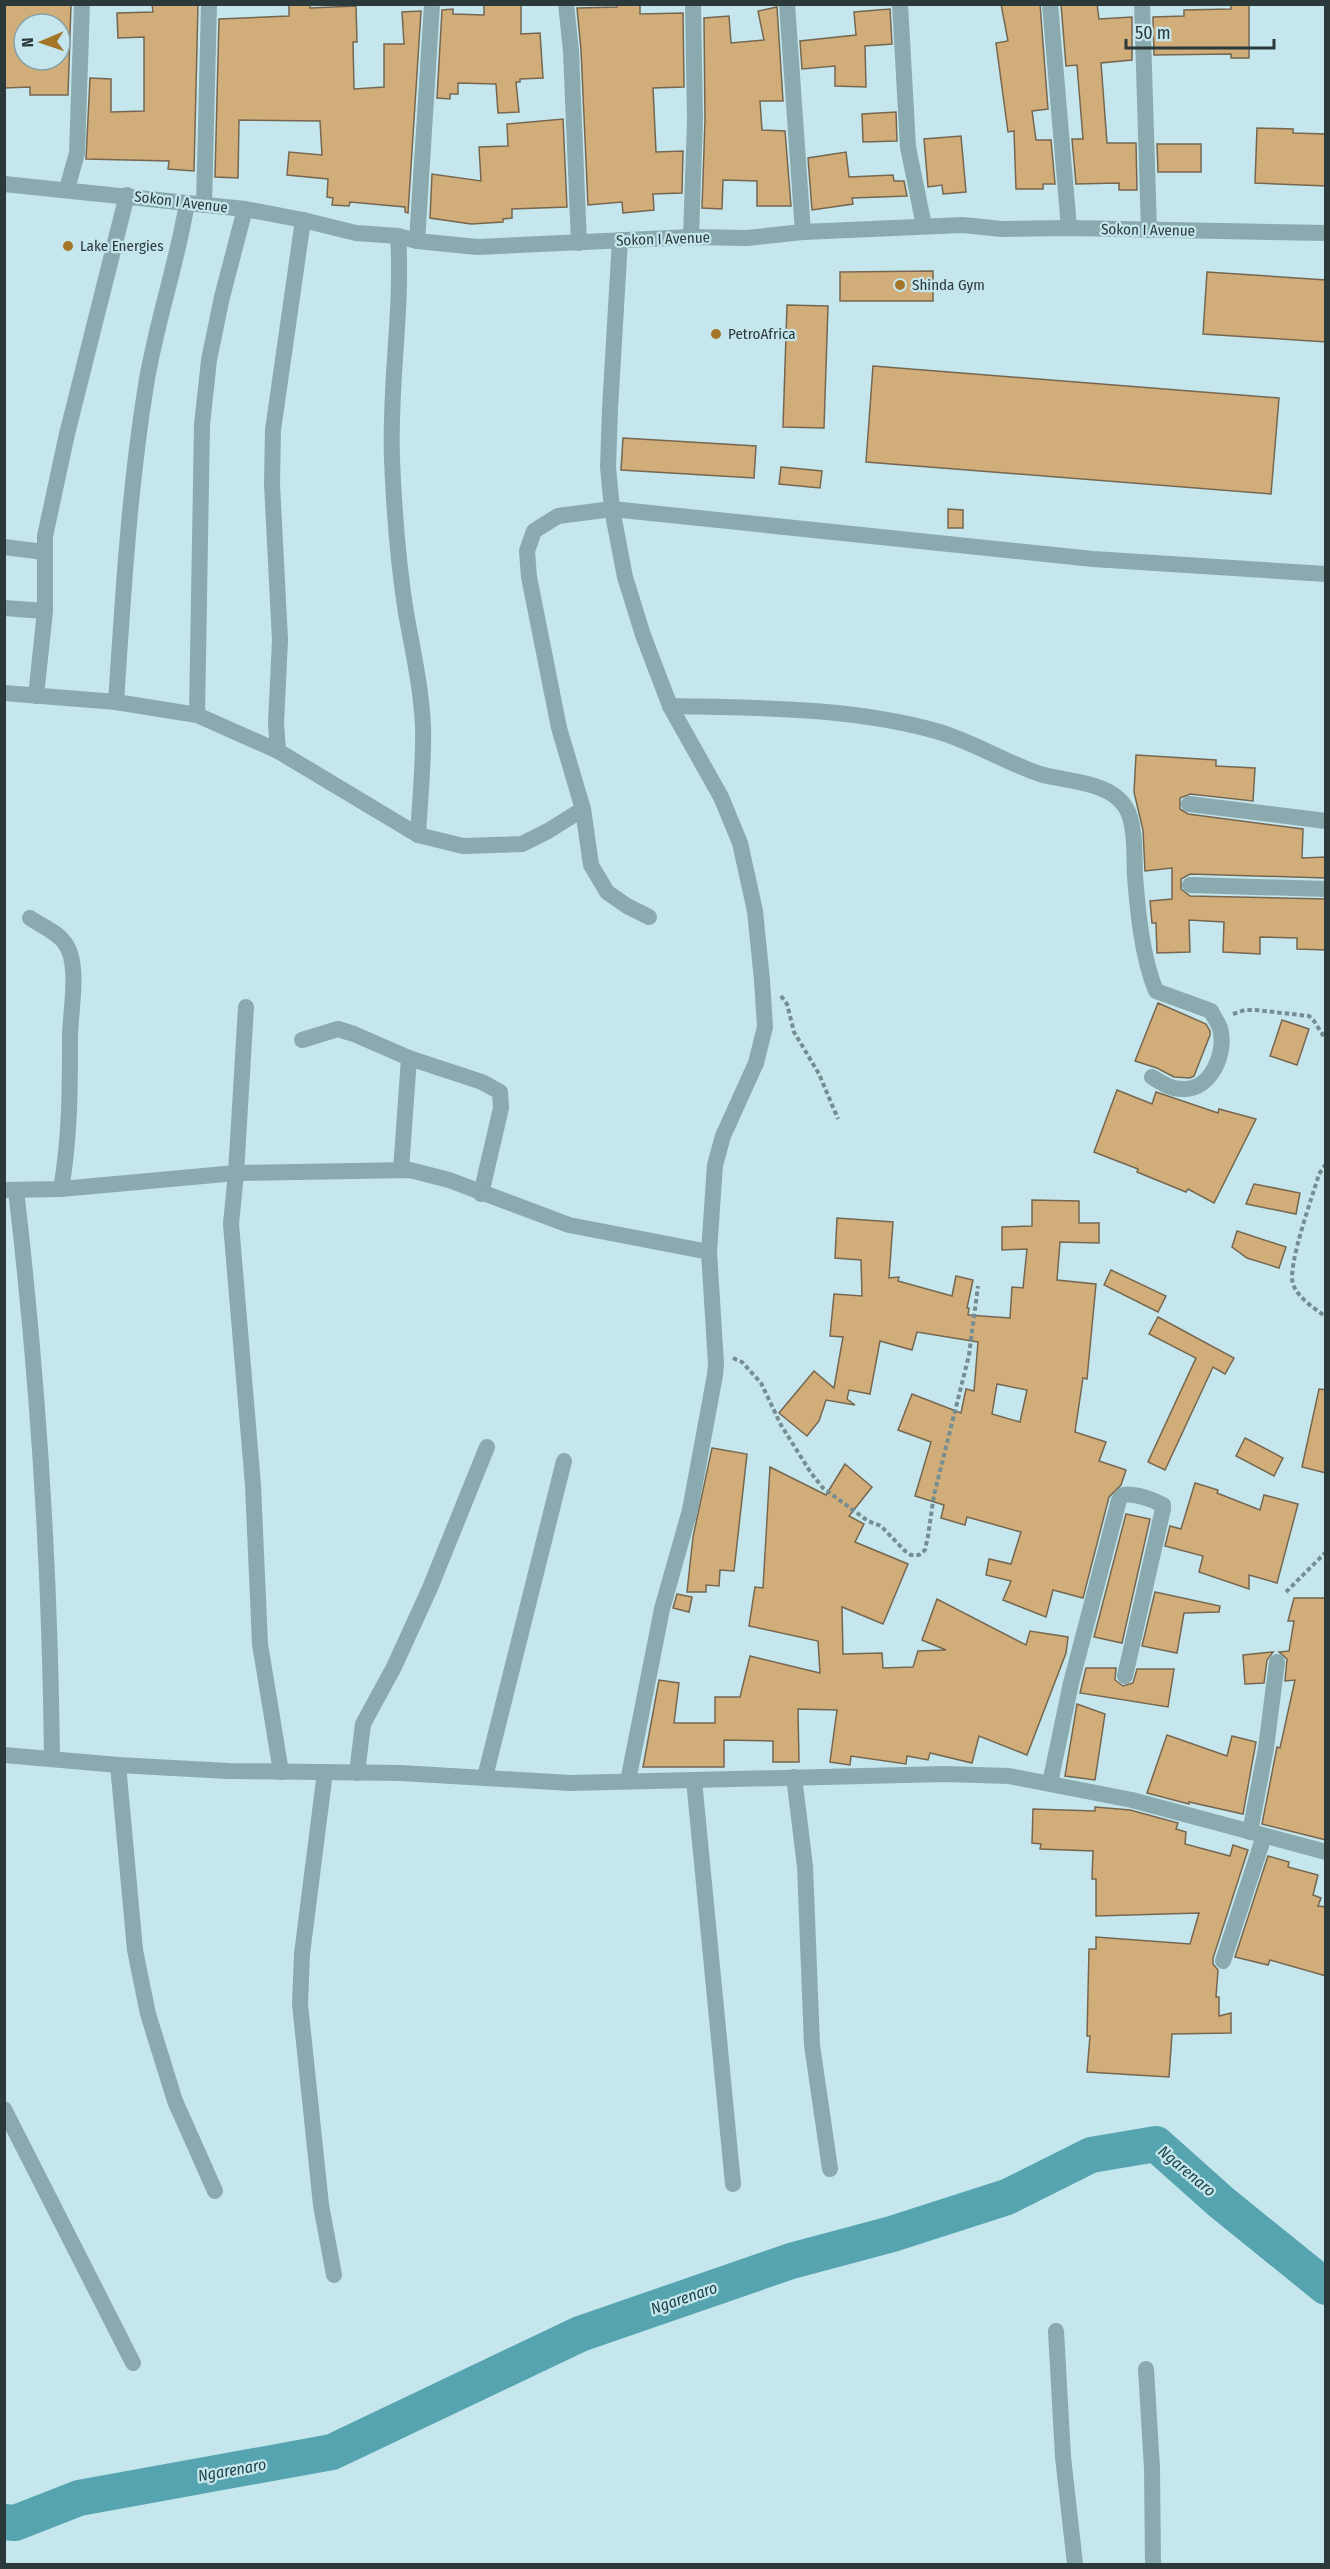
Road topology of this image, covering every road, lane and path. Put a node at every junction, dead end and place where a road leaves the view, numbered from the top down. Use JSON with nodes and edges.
{"nodes":[{"id":1,"x":82,"y":4,"type":"edge"},
{"id":2,"x":209,"y":4,"type":"edge"},
{"id":3,"x":432,"y":4,"type":"edge"},
{"id":4,"x":567,"y":4,"type":"edge"},
{"id":5,"x":693,"y":4,"type":"edge"},
{"id":6,"x":787,"y":4,"type":"edge"},
{"id":7,"x":900,"y":4,"type":"edge"},
{"id":8,"x":1050,"y":4,"type":"edge"},
{"id":9,"x":1142,"y":4,"type":"edge"},
{"id":10,"x":4,"y":184,"type":"edge"},
{"id":11,"x":68,"y":189,"type":"junction"},
{"id":12,"x":127,"y":195,"type":"junction"},
{"id":13,"x":195,"y":204,"type":"junction"},
{"id":14,"x":245,"y":209,"type":"junction"},
{"id":15,"x":303,"y":220,"type":"junction"},
{"id":16,"x":924,"y":226,"type":"junction"},
{"id":17,"x":1068,"y":228,"type":"junction"},
{"id":18,"x":1149,"y":230,"type":"junction"},
{"id":19,"x":803,"y":232,"type":"junction"},
{"id":20,"x":1326,"y":233,"type":"edge"},
{"id":21,"x":398,"y":236,"type":"junction"},
{"id":22,"x":691,"y":237,"type":"junction"},
{"id":23,"x":620,"y":240,"type":"junction"},
{"id":24,"x":417,"y":241,"type":"junction"},
{"id":25,"x":579,"y":243,"type":"junction"},
{"id":26,"x":612,"y":509,"type":"junction"},
{"id":27,"x":4,"y":546,"type":"edge"},
{"id":28,"x":44,"y":552,"type":"junction"},
{"id":29,"x":1326,"y":574,"type":"edge"},
{"id":30,"x":4,"y":608,"type":"edge"},
{"id":31,"x":45,"y":611,"type":"junction"},
{"id":32,"x":4,"y":693,"type":"edge"},
{"id":33,"x":36,"y":696,"type":"junction"},
{"id":34,"x":116,"y":702,"type":"junction"},
{"id":35,"x":670,"y":705,"type":"junction"},
{"id":36,"x":197,"y":715,"type":"junction"},
{"id":37,"x":278,"y":752,"type":"junction"},
{"id":38,"x":1188,"y":804,"type":"dead end"},
{"id":39,"x":583,"y":809,"type":"junction"},
{"id":40,"x":1326,"y":821,"type":"edge"},
{"id":41,"x":418,"y":835,"type":"junction"},
{"id":42,"x":1190,"y":885,"type":"dead end"},
{"id":43,"x":1326,"y":889,"type":"edge"},
{"id":44,"x":649,"y":917,"type":"dead end"},
{"id":45,"x":30,"y":918,"type":"dead end"},
{"id":46,"x":762,"y":980,"type":"junction"},
{"id":47,"x":246,"y":1007,"type":"dead end"},
{"id":48,"x":1212,"y":1011,"type":"junction"},
{"id":49,"x":302,"y":1040,"type":"dead end"},
{"id":50,"x":1326,"y":1040,"type":"edge"},
{"id":51,"x":409,"y":1058,"type":"junction"},
{"id":52,"x":1152,"y":1077,"type":"dead end"},
{"id":53,"x":838,"y":1119,"type":"dead end"},
{"id":54,"x":1326,"y":1164,"type":"edge"},
{"id":55,"x":401,"y":1170,"type":"junction"},
{"id":56,"x":236,"y":1173,"type":"junction"},
{"id":57,"x":62,"y":1189,"type":"junction"},
{"id":58,"x":10,"y":1190,"type":"edge"},
{"id":59,"x":481,"y":1194,"type":"junction"},
{"id":60,"x":709,"y":1252,"type":"junction"},
{"id":61,"x":978,"y":1286,"type":"dead end"},
{"id":62,"x":1326,"y":1317,"type":"edge"},
{"id":63,"x":715,"y":1355,"type":"junction"},
{"id":64,"x":487,"y":1447,"type":"dead end"},
{"id":65,"x":564,"y":1461,"type":"dead end"},
{"id":66,"x":1326,"y":1552,"type":"edge"},
{"id":67,"x":1286,"y":1593,"type":"dead end"},
{"id":68,"x":1277,"y":1662,"type":"dead end"},
{"id":69,"x":1125,"y":1676,"type":"dead end"},
{"id":70,"x":4,"y":1755,"type":"edge"},
{"id":71,"x":52,"y":1758,"type":"junction"},
{"id":72,"x":118,"y":1765,"type":"junction"},
{"id":73,"x":281,"y":1772,"type":"junction"},
{"id":74,"x":325,"y":1772,"type":"junction"},
{"id":75,"x":357,"y":1773,"type":"junction"},
{"id":76,"x":485,"y":1777,"type":"junction"},
{"id":77,"x":794,"y":1777,"type":"junction"},
{"id":78,"x":694,"y":1780,"type":"junction"},
{"id":79,"x":627,"y":1781,"type":"junction"},
{"id":80,"x":1050,"y":1783,"type":"junction"},
{"id":81,"x":1257,"y":1834,"type":"junction"},
{"id":82,"x":1326,"y":1852,"type":"edge"},
{"id":83,"x":1223,"y":1961,"type":"dead end"},
{"id":84,"x":4,"y":2109,"type":"edge"},
{"id":85,"x":830,"y":2169,"type":"dead end"},
{"id":86,"x":733,"y":2184,"type":"dead end"},
{"id":87,"x":215,"y":2191,"type":"dead end"},
{"id":88,"x":334,"y":2275,"type":"dead end"},
{"id":89,"x":1056,"y":2331,"type":"dead end"},
{"id":90,"x":133,"y":2363,"type":"dead end"},
{"id":91,"x":1146,"y":2369,"type":"dead end"},
{"id":92,"x":1075,"y":2565,"type":"edge"},
{"id":93,"x":1153,"y":2565,"type":"edge"}],
"edges":[{"from":1,"to":11,"type":"street"},
{"from":2,"to":13,"type":"street"},
{"from":3,"to":24,"type":"street"},
{"from":4,"to":25,"type":"street"},
{"from":5,"to":22,"type":"street"},
{"from":6,"to":19,"type":"street"},
{"from":7,"to":16,"type":"street"},
{"from":8,"to":17,"type":"street"},
{"from":9,"to":18,"type":"street"},
{"from":10,"to":11,"type":"street","name":"Sokon I Avenue"},
{"from":11,"to":12,"type":"street","name":"Sokon I Avenue"},
{"from":12,"to":13,"type":"street","name":"Sokon I Avenue"},
{"from":12,"to":28,"type":"street"},
{"from":13,"to":14,"type":"street","name":"Sokon I Avenue"},
{"from":13,"to":34,"type":"street"},
{"from":14,"to":15,"type":"street","name":"Sokon I Avenue"},
{"from":14,"to":36,"type":"street"},
{"from":15,"to":21,"type":"street","name":"Sokon I Avenue"},
{"from":15,"to":37,"type":"street"},
{"from":16,"to":17,"type":"street","name":"Sokon I Avenue"},
{"from":16,"to":19,"type":"street","name":"Sokon I Avenue"},
{"from":17,"to":18,"type":"street","name":"Sokon I Avenue"},
{"from":18,"to":20,"type":"street","name":"Sokon I Avenue"},
{"from":19,"to":22,"type":"street","name":"Sokon I Avenue"},
{"from":21,"to":24,"type":"street","name":"Sokon I Avenue"},
{"from":21,"to":41,"type":"street"},
{"from":22,"to":23,"type":"street","name":"Sokon I Avenue"},
{"from":23,"to":25,"type":"street","name":"Sokon I Avenue"},
{"from":23,"to":26,"type":"street"},
{"from":24,"to":25,"type":"street","name":"Sokon I Avenue"},
{"from":26,"to":29,"type":"street"},
{"from":26,"to":35,"type":"street"},
{"from":26,"to":39,"type":"street"},
{"from":27,"to":28,"type":"street"},
{"from":28,"to":31,"type":"street"},
{"from":30,"to":31,"type":"street"},
{"from":31,"to":33,"type":"street"},
{"from":32,"to":33,"type":"street"},
{"from":33,"to":34,"type":"street"},
{"from":34,"to":36,"type":"street"},
{"from":35,"to":46,"type":"street"},
{"from":35,"to":48,"type":"street"},
{"from":36,"to":37,"type":"street"},
{"from":37,"to":41,"type":"street"},
{"from":38,"to":40,"type":"street"},
{"from":39,"to":41,"type":"street"},
{"from":39,"to":44,"type":"street"},
{"from":42,"to":43,"type":"street"},
{"from":45,"to":57,"type":"street"},
{"from":46,"to":53,"type":"path"},
{"from":46,"to":60,"type":"street"},
{"from":47,"to":56,"type":"street"},
{"from":48,"to":50,"type":"path"},
{"from":48,"to":52,"type":"street"},
{"from":49,"to":51,"type":"street"},
{"from":51,"to":55,"type":"street"},
{"from":51,"to":59,"type":"street"},
{"from":54,"to":62,"type":"path"},
{"from":55,"to":56,"type":"street"},
{"from":55,"to":59,"type":"street"},
{"from":56,"to":57,"type":"street"},
{"from":56,"to":73,"type":"street"},
{"from":57,"to":58,"type":"street"},
{"from":58,"to":71,"type":"street"},
{"from":59,"to":60,"type":"street"},
{"from":60,"to":63,"type":"street"},
{"from":61,"to":63,"type":"path"},
{"from":63,"to":79,"type":"street"},
{"from":64,"to":75,"type":"street"},
{"from":65,"to":76,"type":"street"},
{"from":66,"to":67,"type":"path"},
{"from":68,"to":81,"type":"street"},
{"from":69,"to":80,"type":"street"},
{"from":70,"to":71,"type":"street"},
{"from":71,"to":72,"type":"street"},
{"from":72,"to":73,"type":"street"},
{"from":72,"to":87,"type":"street"},
{"from":73,"to":74,"type":"street"},
{"from":74,"to":75,"type":"street"},
{"from":74,"to":88,"type":"street"},
{"from":75,"to":76,"type":"street"},
{"from":76,"to":79,"type":"street"},
{"from":77,"to":78,"type":"street"},
{"from":77,"to":80,"type":"street"},
{"from":77,"to":85,"type":"street"},
{"from":78,"to":79,"type":"street"},
{"from":78,"to":86,"type":"street"},
{"from":80,"to":81,"type":"street"},
{"from":81,"to":82,"type":"street"},
{"from":81,"to":83,"type":"street"},
{"from":84,"to":90,"type":"street"},
{"from":89,"to":92,"type":"street"},
{"from":91,"to":93,"type":"street"}]}
